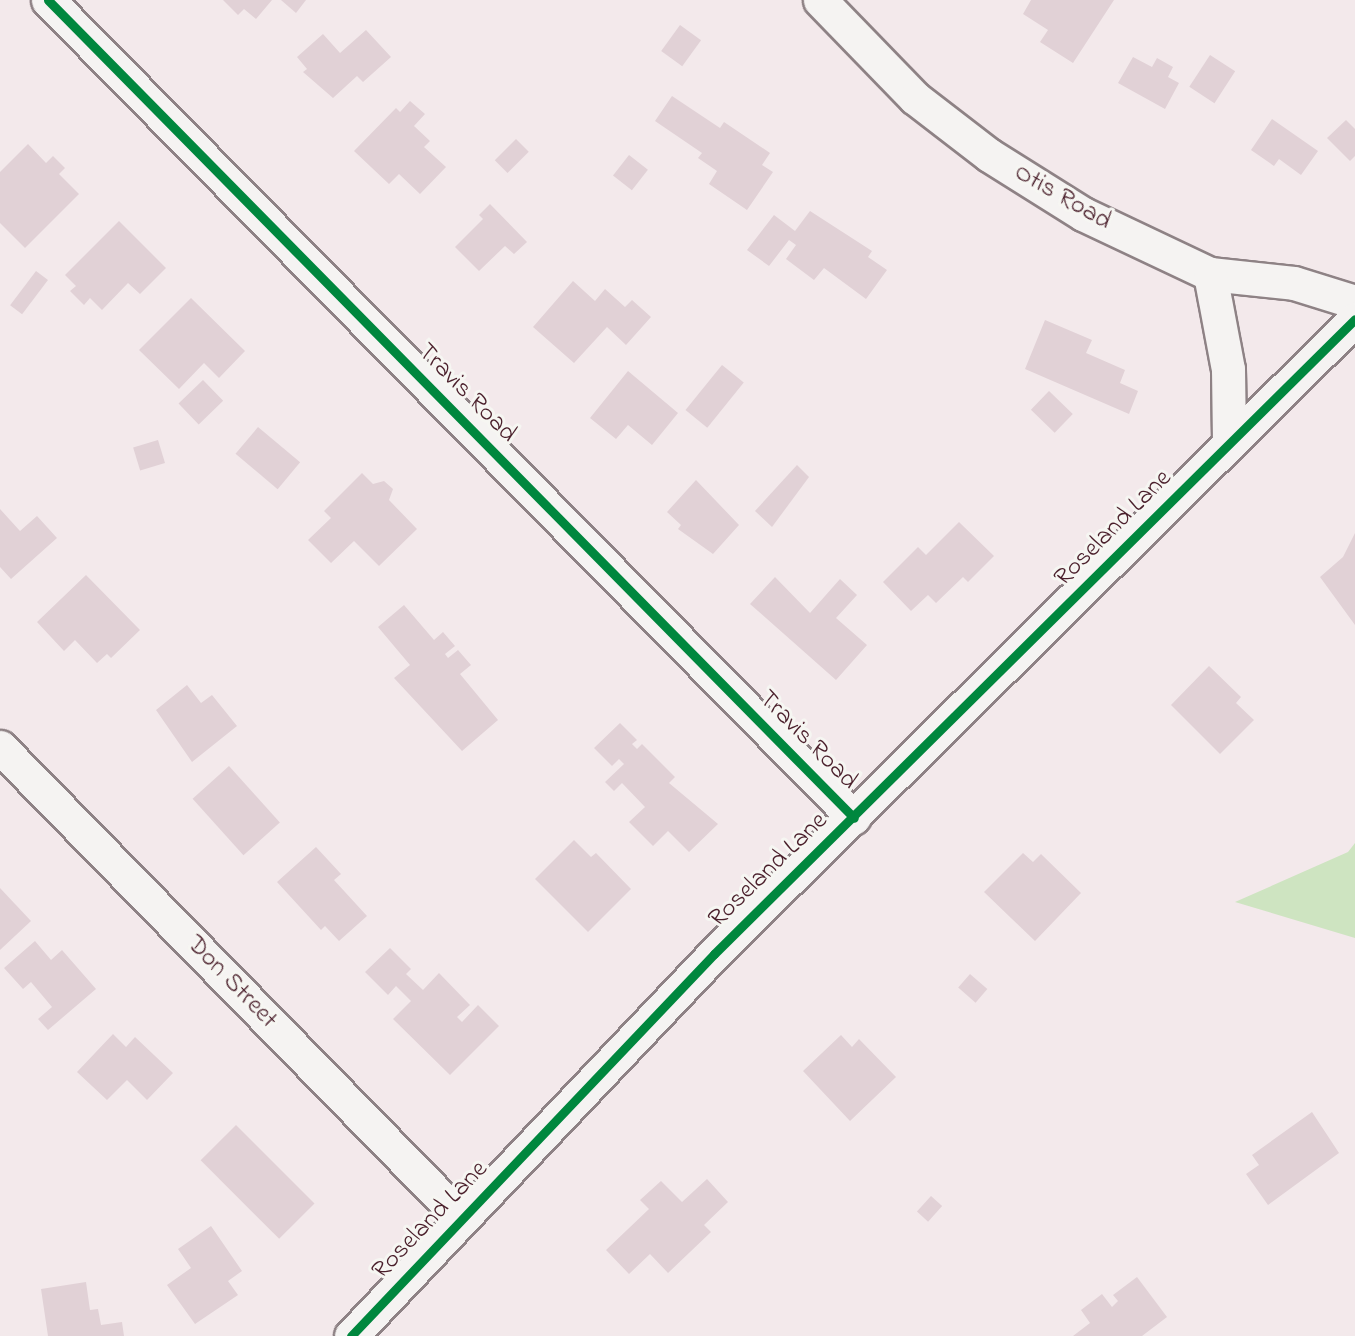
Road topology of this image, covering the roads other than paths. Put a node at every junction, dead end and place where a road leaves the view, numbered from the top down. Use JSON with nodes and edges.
{"nodes":[{"id":1,"x":48,"y":0,"type":"edge"},
{"id":2,"x":820,"y":0,"type":"edge"},
{"id":3,"x":1210,"y":274,"type":"junction"},
{"id":4,"x":1355,"y":302,"type":"edge"},
{"id":5,"x":1355,"y":318,"type":"edge"},
{"id":6,"x":1229,"y":444,"type":"junction"},
{"id":7,"x":0,"y":747,"type":"edge"},
{"id":8,"x":854,"y":818,"type":"junction"},
{"id":9,"x":462,"y":1219,"type":"junction"},
{"id":10,"x":351,"y":1336,"type":"edge"}],
"edges":[{"from":1,"to":8,"type":"street","name":"Travis Road"},
{"from":2,"to":3,"type":"street","name":"Otis Road"},
{"from":3,"to":4,"type":"street","name":"Otis Road"},
{"from":3,"to":6,"type":"street"},
{"from":5,"to":6,"type":"street","name":"Roseland Lane"},
{"from":6,"to":8,"type":"street","name":"Roseland Lane"},
{"from":7,"to":9,"type":"street","name":"Don Street"},
{"from":8,"to":9,"type":"street","name":"Roseland Lane"},
{"from":9,"to":10,"type":"street","name":"Roseland Lane"}]}
